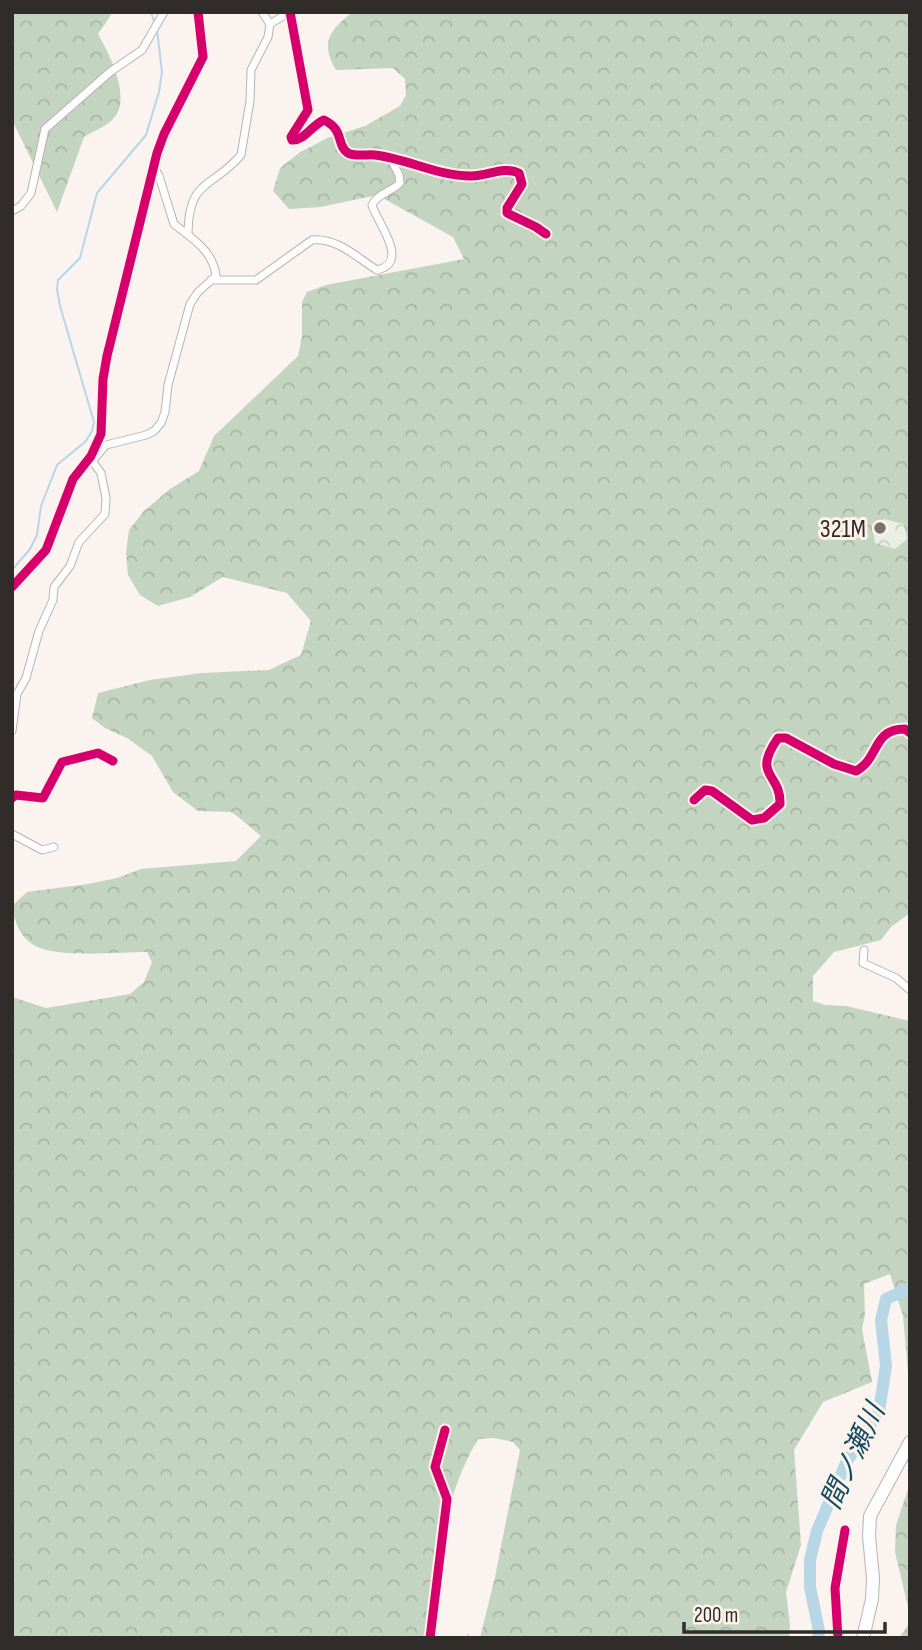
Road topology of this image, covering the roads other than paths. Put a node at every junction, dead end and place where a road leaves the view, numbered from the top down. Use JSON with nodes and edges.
{"nodes":[{"id":1,"x":164,"y":12,"type":"edge"},
{"id":2,"x":198,"y":12,"type":"edge"},
{"id":3,"x":262,"y":12,"type":"edge"},
{"id":4,"x":290,"y":12,"type":"edge"},
{"id":5,"x":270,"y":24,"type":"junction"},
{"id":6,"x":391,"y":159,"type":"junction"},
{"id":7,"x":154,"y":167,"type":"junction"},
{"id":8,"x":12,"y":211,"type":"edge"},
{"id":9,"x":188,"y":233,"type":"junction"},
{"id":10,"x":546,"y":234,"type":"dead end"},
{"id":11,"x":211,"y":280,"type":"junction"},
{"id":12,"x":89,"y":458,"type":"junction"},
{"id":13,"x":12,"y":587,"type":"edge"},
{"id":14,"x":12,"y":731,"type":"edge"},
{"id":15,"x":910,"y":733,"type":"edge"},
{"id":16,"x":113,"y":761,"type":"dead end"},
{"id":17,"x":12,"y":798,"type":"edge"},
{"id":18,"x":694,"y":800,"type":"dead end"},
{"id":19,"x":12,"y":834,"type":"edge"},
{"id":20,"x":54,"y":847,"type":"dead end"},
{"id":21,"x":864,"y":950,"type":"dead end"},
{"id":22,"x":910,"y":990,"type":"edge"},
{"id":23,"x":445,"y":1430,"type":"dead end"},
{"id":24,"x":910,"y":1442,"type":"edge"},
{"id":25,"x":845,"y":1530,"type":"dead end"},
{"id":26,"x":430,"y":1638,"type":"edge"},
{"id":27,"x":838,"y":1638,"type":"edge"},
{"id":28,"x":863,"y":1638,"type":"edge"}],
"edges":[{"from":1,"to":8,"type":"street"},
{"from":2,"to":7,"type":"street"},
{"from":3,"to":5,"type":"street"},
{"from":4,"to":5,"type":"street"},
{"from":4,"to":6,"type":"street"},
{"from":5,"to":9,"type":"street"},
{"from":6,"to":10,"type":"street"},
{"from":6,"to":11,"type":"street"},
{"from":7,"to":9,"type":"street"},
{"from":7,"to":12,"type":"street"},
{"from":9,"to":11,"type":"street"},
{"from":11,"to":12,"type":"street"},
{"from":12,"to":13,"type":"street"},
{"from":12,"to":14,"type":"street"},
{"from":15,"to":18,"type":"street"},
{"from":16,"to":17,"type":"street"},
{"from":19,"to":20,"type":"street"},
{"from":21,"to":22,"type":"street"},
{"from":23,"to":26,"type":"street"},
{"from":24,"to":28,"type":"main road"},
{"from":25,"to":27,"type":"street"}]}
